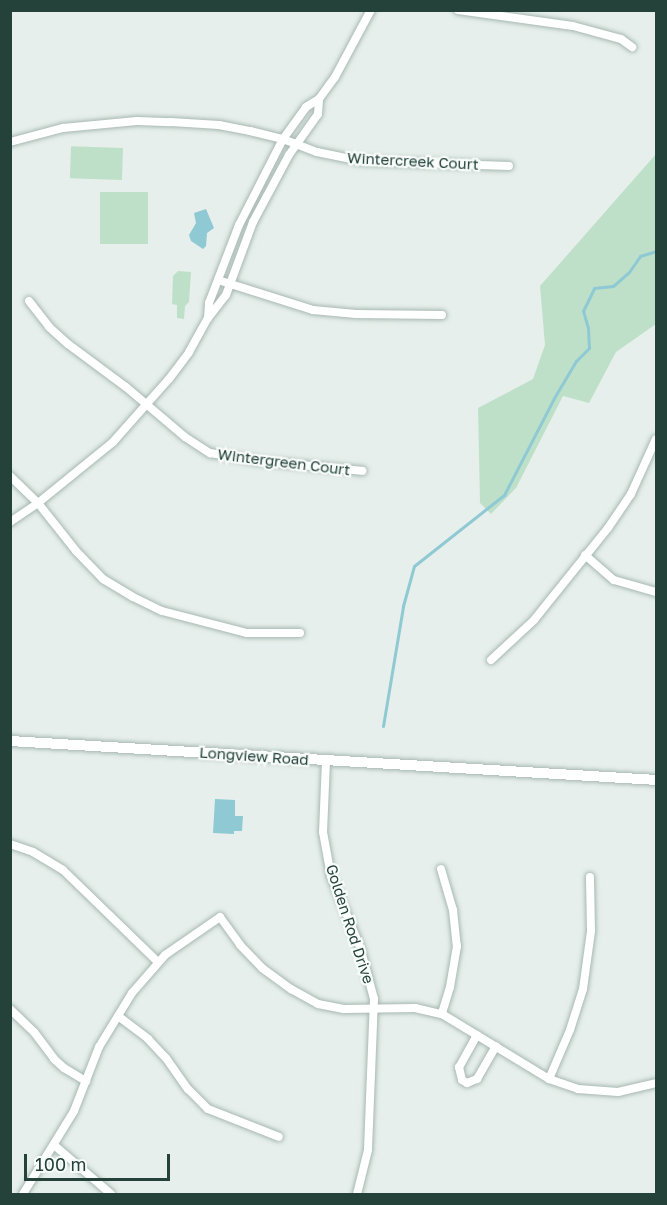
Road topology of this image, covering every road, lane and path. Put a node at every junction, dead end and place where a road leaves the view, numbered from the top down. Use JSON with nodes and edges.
{"nodes":[{"id":1,"x":371,"y":10,"type":"edge"},
{"id":2,"x":458,"y":10,"type":"edge"},
{"id":3,"x":632,"y":47,"type":"dead end"},
{"id":4,"x":319,"y":99,"type":"junction"},
{"id":5,"x":283,"y":139,"type":"junction"},
{"id":6,"x":10,"y":142,"type":"edge"},
{"id":7,"x":296,"y":144,"type":"junction"},
{"id":8,"x":509,"y":166,"type":"dead end"},
{"id":9,"x":218,"y":280,"type":"junction"},
{"id":10,"x":230,"y":284,"type":"junction"},
{"id":11,"x":29,"y":302,"type":"dead end"},
{"id":12,"x":442,"y":315,"type":"dead end"},
{"id":13,"x":208,"y":318,"type":"junction"},
{"id":14,"x":147,"y":406,"type":"junction"},
{"id":15,"x":657,"y":439,"type":"edge"},
{"id":16,"x":363,"y":471,"type":"dead end"},
{"id":17,"x":10,"y":476,"type":"edge"},
{"id":18,"x":38,"y":503,"type":"junction"},
{"id":19,"x":10,"y":522,"type":"edge"},
{"id":20,"x":585,"y":555,"type":"junction"},
{"id":21,"x":657,"y":592,"type":"edge"},
{"id":22,"x":300,"y":633,"type":"dead end"},
{"id":23,"x":491,"y":660,"type":"dead end"},
{"id":24,"x":10,"y":741,"type":"edge"},
{"id":25,"x":326,"y":761,"type":"junction"},
{"id":26,"x":657,"y":780,"type":"edge"},
{"id":27,"x":10,"y":844,"type":"edge"},
{"id":28,"x":441,"y":869,"type":"dead end"},
{"id":29,"x":590,"y":877,"type":"dead end"},
{"id":30,"x":158,"y":962,"type":"junction"},
{"id":31,"x":373,"y":1008,"type":"junction"},
{"id":32,"x":10,"y":1009,"type":"edge"},
{"id":33,"x":442,"y":1014,"type":"junction"},
{"id":34,"x":118,"y":1016,"type":"junction"},
{"id":35,"x":477,"y":1035,"type":"junction"},
{"id":36,"x":496,"y":1046,"type":"junction"},
{"id":37,"x":549,"y":1079,"type":"junction"},
{"id":38,"x":86,"y":1081,"type":"junction"},
{"id":39,"x":657,"y":1083,"type":"edge"},
{"id":40,"x":279,"y":1137,"type":"dead end"},
{"id":41,"x":54,"y":1145,"type":"junction"},
{"id":42,"x":23,"y":1194,"type":"edge"},
{"id":43,"x":111,"y":1194,"type":"edge"},
{"id":44,"x":357,"y":1194,"type":"edge"}],
"edges":[{"from":1,"to":4,"type":"street"},
{"from":2,"to":3,"type":"street"},
{"from":4,"to":5,"type":"street"},
{"from":4,"to":7,"type":"street"},
{"from":5,"to":6,"type":"street","name":"Wintercreek Court"},
{"from":5,"to":7,"type":"street","name":"Wintercreek Court"},
{"from":5,"to":9,"type":"street"},
{"from":7,"to":8,"type":"street","name":"Wintercreek Court"},
{"from":7,"to":10,"type":"street"},
{"from":9,"to":10,"type":"street"},
{"from":9,"to":13,"type":"street"},
{"from":10,"to":12,"type":"street"},
{"from":10,"to":13,"type":"street"},
{"from":11,"to":14,"type":"street","name":"Wintergreen Court"},
{"from":13,"to":14,"type":"street"},
{"from":14,"to":16,"type":"street","name":"Wintergreen Court"},
{"from":14,"to":18,"type":"street"},
{"from":15,"to":20,"type":"street"},
{"from":17,"to":18,"type":"street"},
{"from":18,"to":19,"type":"street"},
{"from":18,"to":22,"type":"street"},
{"from":20,"to":21,"type":"street"},
{"from":20,"to":23,"type":"street"},
{"from":24,"to":25,"type":"street","name":"Longview Road"},
{"from":25,"to":26,"type":"street","name":"Longview Road"},
{"from":25,"to":31,"type":"street","name":"Golden Rod Drive"},
{"from":27,"to":30,"type":"street"},
{"from":28,"to":33,"type":"street"},
{"from":29,"to":37,"type":"street"},
{"from":30,"to":31,"type":"street"},
{"from":30,"to":34,"type":"street"},
{"from":31,"to":33,"type":"street"},
{"from":31,"to":44,"type":"street","name":"Golden Rod Drive"},
{"from":32,"to":38,"type":"street"},
{"from":33,"to":35,"type":"street"},
{"from":34,"to":38,"type":"street"},
{"from":34,"to":40,"type":"street"},
{"from":35,"to":36,"type":"street"},
{"from":35,"to":36,"type":"street"},
{"from":36,"to":37,"type":"street"},
{"from":37,"to":39,"type":"street"},
{"from":38,"to":41,"type":"street"},
{"from":41,"to":42,"type":"street"},
{"from":41,"to":43,"type":"street"}]}
